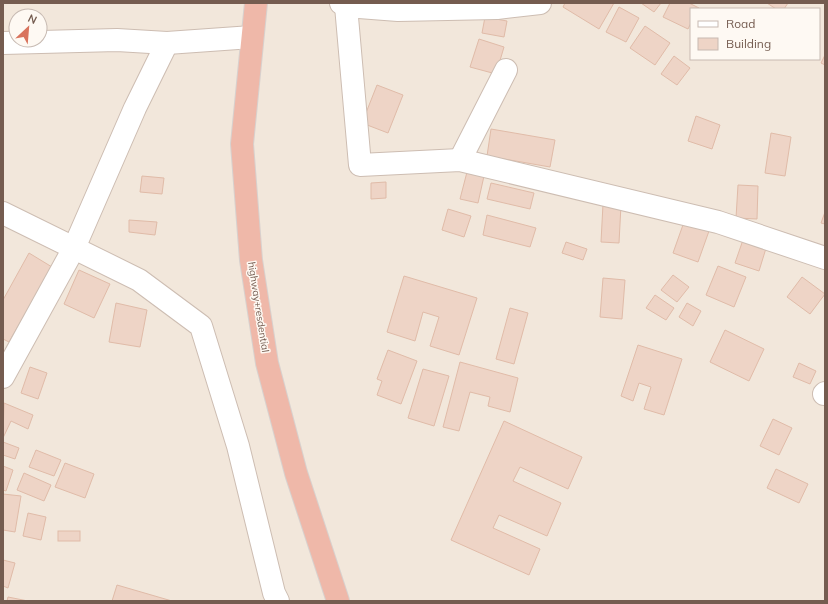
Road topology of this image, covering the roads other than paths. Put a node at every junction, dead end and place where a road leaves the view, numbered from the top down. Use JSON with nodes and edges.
{"nodes":[{"id":1,"x":256,"y":3,"type":"edge"},
{"id":2,"x":540,"y":3,"type":"edge"},
{"id":3,"x":343,"y":5,"type":"edge"},
{"id":4,"x":252,"y":37,"type":"junction"},
{"id":5,"x":3,"y":43,"type":"edge"},
{"id":6,"x":167,"y":43,"type":"junction"},
{"id":7,"x":506,"y":70,"type":"dead end"},
{"id":8,"x":460,"y":160,"type":"junction"},
{"id":9,"x":3,"y":214,"type":"edge"},
{"id":10,"x":74,"y":248,"type":"junction"},
{"id":11,"x":825,"y":258,"type":"edge"},
{"id":12,"x":3,"y":377,"type":"edge"},
{"id":13,"x":278,"y":601,"type":"edge"},
{"id":14,"x":338,"y":601,"type":"edge"}],
"edges":[{"from":1,"to":4,"type":"highway","name":"highway+resdential"},
{"from":2,"to":3,"type":"street"},
{"from":3,"to":8,"type":"street"},
{"from":4,"to":6,"type":"street"},
{"from":4,"to":14,"type":"highway","name":"highway+resdential"},
{"from":5,"to":6,"type":"street"},
{"from":6,"to":10,"type":"street"},
{"from":7,"to":8,"type":"street"},
{"from":8,"to":11,"type":"street"},
{"from":9,"to":10,"type":"street"},
{"from":10,"to":12,"type":"street"},
{"from":10,"to":13,"type":"street"}]}
